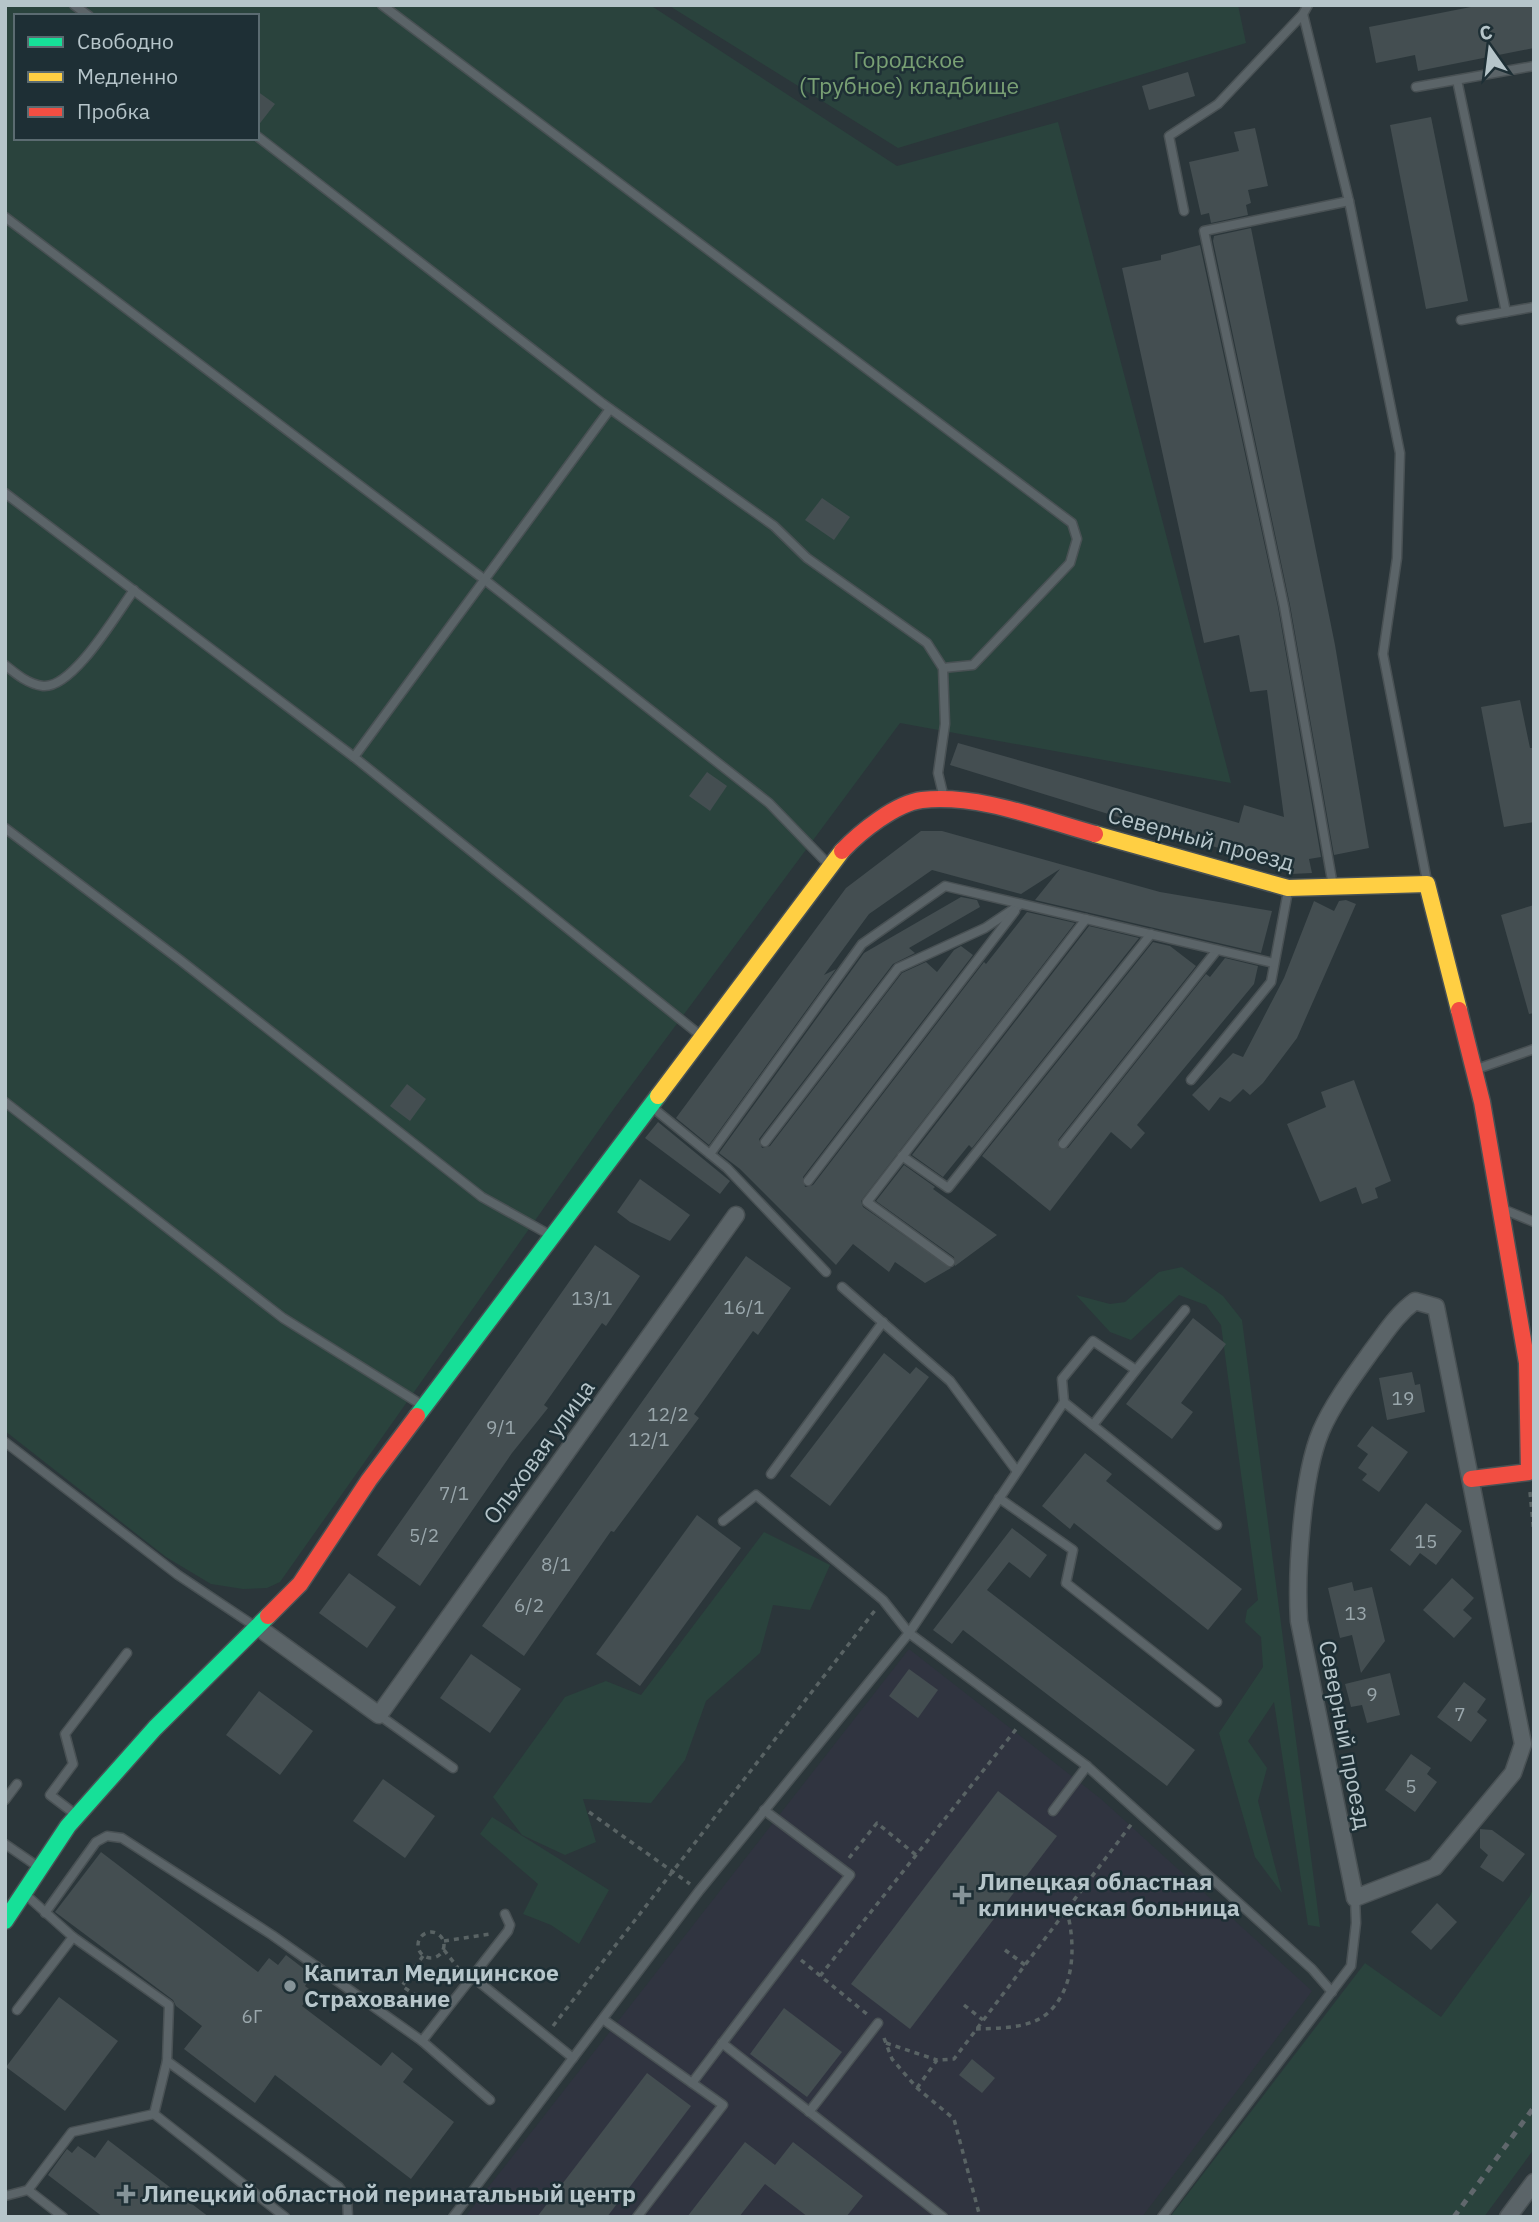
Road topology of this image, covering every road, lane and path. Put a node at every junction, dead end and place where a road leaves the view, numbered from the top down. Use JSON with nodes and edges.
{"nodes":[{"id":1,"x":382,"y":5,"type":"edge"},
{"id":2,"x":1308,"y":5,"type":"edge"},
{"id":3,"x":1303,"y":14,"type":"junction"},
{"id":4,"x":1534,"y":66,"type":"edge"},
{"id":5,"x":1457,"y":80,"type":"junction"},
{"id":6,"x":1416,"y":87,"type":"dead end"},
{"id":7,"x":259,"y":138,"type":"edge"},
{"id":8,"x":1349,"y":201,"type":"junction"},
{"id":9,"x":1184,"y":211,"type":"dead end"},
{"id":10,"x":5,"y":217,"type":"edge"},
{"id":11,"x":1534,"y":307,"type":"edge"},
{"id":12,"x":1506,"y":312,"type":"junction"},
{"id":13,"x":1461,"y":320,"type":"dead end"},
{"id":14,"x":610,"y":409,"type":"junction"},
{"id":15,"x":5,"y":493,"type":"edge"},
{"id":16,"x":485,"y":580,"type":"junction"},
{"id":17,"x":134,"y":590,"type":"junction"},
{"id":18,"x":5,"y":665,"type":"edge"},
{"id":19,"x":943,"y":668,"type":"junction"},
{"id":20,"x":354,"y":757,"type":"junction"},
{"id":21,"x":944,"y":801,"type":"junction"},
{"id":22,"x":5,"y":828,"type":"edge"},
{"id":23,"x":831,"y":867,"type":"junction"},
{"id":24,"x":1427,"y":884,"type":"junction"},
{"id":25,"x":1333,"y":886,"type":"junction"},
{"id":26,"x":1288,"y":888,"type":"junction"},
{"id":27,"x":1021,"y":904,"type":"junction"},
{"id":28,"x":1086,"y":919,"type":"junction"},
{"id":29,"x":1151,"y":934,"type":"junction"},
{"id":30,"x":1216,"y":950,"type":"junction"},
{"id":31,"x":1274,"y":963,"type":"junction"},
{"id":32,"x":702,"y":1037,"type":"junction"},
{"id":33,"x":1534,"y":1049,"type":"edge"},
{"id":34,"x":1474,"y":1070,"type":"junction"},
{"id":35,"x":1191,"y":1080,"type":"dead end"},
{"id":36,"x":654,"y":1101,"type":"junction"},
{"id":37,"x":5,"y":1102,"type":"edge"},
{"id":38,"x":765,"y":1142,"type":"dead end"},
{"id":39,"x":1063,"y":1144,"type":"dead end"},
{"id":40,"x":710,"y":1154,"type":"junction"},
{"id":41,"x":902,"y":1156,"type":"junction"},
{"id":42,"x":808,"y":1181,"type":"dead end"},
{"id":43,"x":1502,"y":1209,"type":"junction"},
{"id":44,"x":736,"y":1215,"type":"dead end"},
{"id":45,"x":1534,"y":1222,"type":"edge"},
{"id":46,"x":552,"y":1237,"type":"junction"},
{"id":47,"x":950,"y":1262,"type":"dead end"},
{"id":48,"x":826,"y":1272,"type":"dead end"},
{"id":49,"x":842,"y":1287,"type":"dead end"},
{"id":50,"x":1185,"y":1310,"type":"dead end"},
{"id":51,"x":883,"y":1322,"type":"junction"},
{"id":52,"x":1136,"y":1370,"type":"junction"},
{"id":53,"x":1064,"y":1402,"type":"junction"},
{"id":54,"x":425,"y":1407,"type":"junction"},
{"id":55,"x":1093,"y":1425,"type":"junction"},
{"id":56,"x":5,"y":1441,"type":"edge"},
{"id":57,"x":1016,"y":1470,"type":"junction"},
{"id":58,"x":1532,"y":1472,"type":"edge"},
{"id":59,"x":771,"y":1475,"type":"dead end"},
{"id":60,"x":1471,"y":1479,"type":"junction"},
{"id":61,"x":999,"y":1498,"type":"junction"},
{"id":62,"x":723,"y":1521,"type":"dead end"},
{"id":63,"x":1217,"y":1525,"type":"dead end"},
{"id":64,"x":1534,"y":1534,"type":"edge"},
{"id":65,"x":883,"y":1600,"type":"junction"},
{"id":66,"x":258,"y":1628,"type":"junction"},
{"id":67,"x":909,"y":1633,"type":"junction"},
{"id":68,"x":127,"y":1653,"type":"dead end"},
{"id":69,"x":1217,"y":1702,"type":"dead end"},
{"id":70,"x":379,"y":1715,"type":"junction"},
{"id":71,"x":1025,"y":1718,"type":"junction"},
{"id":72,"x":1087,"y":1766,"type":"junction"},
{"id":73,"x":453,"y":1768,"type":"dead end"},
{"id":74,"x":17,"y":1784,"type":"dead end"},
{"id":75,"x":5,"y":1800,"type":"edge"},
{"id":76,"x":764,"y":1810,"type":"junction"},
{"id":77,"x":1053,"y":1811,"type":"dead end"},
{"id":78,"x":589,"y":1812,"type":"dead end"},
{"id":79,"x":1140,"y":1812,"type":"junction"},
{"id":80,"x":78,"y":1815,"type":"junction"},
{"id":81,"x":5,"y":1843,"type":"edge"},
{"id":82,"x":916,"y":1855,"type":"junction"},
{"id":83,"x":841,"y":1868,"type":"junction"},
{"id":84,"x":41,"y":1869,"type":"junction"},
{"id":85,"x":673,"y":1871,"type":"junction"},
{"id":86,"x":699,"y":1891,"type":"junction"},
{"id":87,"x":24,"y":1894,"type":"junction"},
{"id":88,"x":1355,"y":1898,"type":"junction"},
{"id":89,"x":1066,"y":1910,"type":"junction"},
{"id":90,"x":45,"y":1913,"type":"junction"},
{"id":91,"x":505,"y":1914,"type":"dead end"},
{"id":92,"x":5,"y":1922,"type":"edge"},
{"id":93,"x":497,"y":1933,"type":"dead end"},
{"id":94,"x":73,"y":1937,"type":"junction"},
{"id":95,"x":444,"y":1941,"type":"junction"},
{"id":96,"x":444,"y":1950,"type":"junction"},
{"id":97,"x":1005,"y":1950,"type":"dead end"},
{"id":98,"x":791,"y":1952,"type":"junction"},
{"id":99,"x":423,"y":1955,"type":"junction"},
{"id":100,"x":1025,"y":1965,"type":"junction"},
{"id":101,"x":820,"y":1976,"type":"junction"},
{"id":102,"x":465,"y":1977,"type":"dead end"},
{"id":103,"x":479,"y":1982,"type":"dead end"},
{"id":104,"x":1332,"y":1992,"type":"junction"},
{"id":105,"x":964,"y":2006,"type":"dead end"},
{"id":106,"x":17,"y":2010,"type":"dead end"},
{"id":107,"x":443,"y":2014,"type":"junction"},
{"id":108,"x":604,"y":2020,"type":"junction"},
{"id":109,"x":983,"y":2020,"type":"junction"},
{"id":110,"x":878,"y":2023,"type":"junction"},
{"id":111,"x":976,"y":2029,"type":"junction"},
{"id":112,"x":545,"y":2036,"type":"junction"},
{"id":113,"x":422,"y":2041,"type":"junction"},
{"id":114,"x":722,"y":2043,"type":"junction"},
{"id":115,"x":886,"y":2043,"type":"junction"},
{"id":116,"x":573,"y":2058,"type":"junction"},
{"id":117,"x":937,"y":2060,"type":"junction"},
{"id":118,"x":167,"y":2061,"type":"junction"},
{"id":119,"x":692,"y":2083,"type":"junction"},
{"id":120,"x":917,"y":2088,"type":"junction"},
{"id":121,"x":490,"y":2100,"type":"dead end"},
{"id":122,"x":809,"y":2112,"type":"junction"},
{"id":123,"x":154,"y":2114,"type":"junction"},
{"id":124,"x":1534,"y":2182,"type":"edge"},
{"id":125,"x":28,"y":2190,"type":"junction"},
{"id":126,"x":5,"y":2196,"type":"edge"},
{"id":127,"x":63,"y":2217,"type":"edge"},
{"id":128,"x":285,"y":2217,"type":"edge"},
{"id":129,"x":348,"y":2217,"type":"edge"},
{"id":130,"x":453,"y":2217,"type":"edge"},
{"id":131,"x":637,"y":2217,"type":"edge"},
{"id":132,"x":943,"y":2217,"type":"edge"},
{"id":133,"x":980,"y":2217,"type":"edge"},
{"id":134,"x":1162,"y":2217,"type":"edge"},
{"id":135,"x":1508,"y":2217,"type":"edge"}],
"edges":[{"from":1,"to":19,"type":"lane"},
{"from":2,"to":3,"type":"lane"},
{"from":3,"to":8,"type":"lane"},
{"from":3,"to":9,"type":"lane"},
{"from":4,"to":5,"type":"lane"},
{"from":5,"to":6,"type":"lane"},
{"from":5,"to":12,"type":"lane"},
{"from":7,"to":14,"type":"lane"},
{"from":8,"to":24,"type":"lane"},
{"from":8,"to":25,"type":"lane"},
{"from":10,"to":16,"type":"lane"},
{"from":11,"to":12,"type":"lane"},
{"from":12,"to":13,"type":"lane"},
{"from":14,"to":16,"type":"lane"},
{"from":14,"to":19,"type":"lane"},
{"from":15,"to":17,"type":"lane"},
{"from":16,"to":20,"type":"lane"},
{"from":16,"to":23,"type":"lane"},
{"from":17,"to":18,"type":"lane"},
{"from":17,"to":20,"type":"lane"},
{"from":19,"to":21,"type":"lane"},
{"from":20,"to":32,"type":"lane"},
{"from":21,"to":23,"type":"street","name":"Северный проезд"},
{"from":21,"to":26,"type":"street","name":"Северный проезд"},
{"from":22,"to":46,"type":"lane"},
{"from":23,"to":32,"type":"street","name":"Северный проезд"},
{"from":24,"to":25,"type":"street","name":"Северный проезд"},
{"from":24,"to":34,"type":"street"},
{"from":25,"to":26,"type":"street","name":"Северный проезд"},
{"from":26,"to":31,"type":"lane"},
{"from":27,"to":28,"type":"lane"},
{"from":27,"to":38,"type":"lane"},
{"from":27,"to":40,"type":"lane"},
{"from":27,"to":42,"type":"lane"},
{"from":28,"to":29,"type":"lane"},
{"from":28,"to":41,"type":"lane"},
{"from":29,"to":30,"type":"lane"},
{"from":29,"to":41,"type":"lane"},
{"from":30,"to":31,"type":"lane"},
{"from":30,"to":39,"type":"lane"},
{"from":31,"to":35,"type":"lane"},
{"from":32,"to":36,"type":"street","name":"Северный проезд"},
{"from":33,"to":34,"type":"lane"},
{"from":34,"to":43,"type":"street"},
{"from":36,"to":40,"type":"lane"},
{"from":36,"to":46,"type":"street","name":"Северный проезд"},
{"from":37,"to":54,"type":"lane"},
{"from":40,"to":48,"type":"lane"},
{"from":41,"to":47,"type":"lane"},
{"from":43,"to":45,"type":"lane"},
{"from":43,"to":58,"type":"street"},
{"from":44,"to":70,"type":"street","name":"Ольховая улица"},
{"from":46,"to":54,"type":"street","name":"Северный проезд"},
{"from":49,"to":51,"type":"lane"},
{"from":50,"to":52,"type":"lane"},
{"from":51,"to":57,"type":"lane"},
{"from":51,"to":59,"type":"lane"},
{"from":52,"to":53,"type":"lane"},
{"from":52,"to":55,"type":"lane"},
{"from":53,"to":55,"type":"lane"},
{"from":53,"to":57,"type":"lane"},
{"from":54,"to":66,"type":"street","name":"Северный проезд"},
{"from":55,"to":63,"type":"lane"},
{"from":56,"to":66,"type":"lane"},
{"from":57,"to":61,"type":"lane"},
{"from":58,"to":60,"type":"street"},
{"from":58,"to":64,"type":"path"},
{"from":60,"to":88,"type":"street","name":"Северный проезд"},
{"from":60,"to":88,"type":"street","name":"Северный проезд"},
{"from":61,"to":67,"type":"lane"},
{"from":61,"to":69,"type":"lane"},
{"from":62,"to":65,"type":"lane"},
{"from":65,"to":67,"type":"lane"},
{"from":65,"to":85,"type":"path"},
{"from":66,"to":70,"type":"street"},
{"from":66,"to":80,"type":"street","name":"Северный проезд"},
{"from":67,"to":71,"type":"lane"},
{"from":67,"to":76,"type":"lane"},
{"from":68,"to":80,"type":"lane"},
{"from":70,"to":73,"type":"lane"},
{"from":71,"to":72,"type":"lane"},
{"from":71,"to":82,"type":"path"},
{"from":72,"to":77,"type":"lane"},
{"from":72,"to":79,"type":"lane"},
{"from":74,"to":75,"type":"lane"},
{"from":76,"to":83,"type":"lane"},
{"from":76,"to":86,"type":"lane"},
{"from":78,"to":85,"type":"path"},
{"from":79,"to":89,"type":"path"},
{"from":79,"to":104,"type":"lane"},
{"from":80,"to":84,"type":"street","name":"Северный проезд"},
{"from":81,"to":84,"type":"lane"},
{"from":82,"to":83,"type":"path"},
{"from":82,"to":101,"type":"path"},
{"from":83,"to":98,"type":"lane"},
{"from":84,"to":87,"type":"street","name":"Северный проезд"},
{"from":85,"to":86,"type":"path"},
{"from":85,"to":112,"type":"path"},
{"from":86,"to":108,"type":"lane"},
{"from":87,"to":90,"type":"lane"},
{"from":87,"to":92,"type":"street","name":"Северный проезд"},
{"from":88,"to":104,"type":"lane"},
{"from":89,"to":100,"type":"path"},
{"from":89,"to":111,"type":"path"},
{"from":90,"to":94,"type":"lane"},
{"from":90,"to":113,"type":"lane"},
{"from":91,"to":107,"type":"lane"},
{"from":93,"to":95,"type":"path"},
{"from":94,"to":106,"type":"lane"},
{"from":94,"to":118,"type":"lane"},
{"from":95,"to":96,"type":"path"},
{"from":95,"to":99,"type":"path"},
{"from":96,"to":99,"type":"path"},
{"from":96,"to":102,"type":"path"},
{"from":97,"to":100,"type":"path"},
{"from":98,"to":101,"type":"path"},
{"from":98,"to":114,"type":"lane"},
{"from":99,"to":107,"type":"path"},
{"from":100,"to":109,"type":"path"},
{"from":101,"to":110,"type":"path"},
{"from":103,"to":112,"type":"lane"},
{"from":104,"to":134,"type":"lane"},
{"from":105,"to":109,"type":"path"},
{"from":107,"to":113,"type":"lane"},
{"from":108,"to":116,"type":"lane"},
{"from":108,"to":119,"type":"lane"},
{"from":109,"to":111,"type":"path"},
{"from":110,"to":115,"type":"path"},
{"from":110,"to":122,"type":"lane"},
{"from":111,"to":117,"type":"path"},
{"from":112,"to":116,"type":"lane"},
{"from":113,"to":121,"type":"lane"},
{"from":114,"to":119,"type":"lane"},
{"from":114,"to":122,"type":"lane"},
{"from":115,"to":117,"type":"path"},
{"from":115,"to":120,"type":"path"},
{"from":116,"to":130,"type":"lane"},
{"from":117,"to":120,"type":"path"},
{"from":118,"to":123,"type":"lane"},
{"from":118,"to":129,"type":"lane"},
{"from":119,"to":131,"type":"lane"},
{"from":120,"to":133,"type":"path"},
{"from":122,"to":132,"type":"lane"},
{"from":123,"to":125,"type":"lane"},
{"from":123,"to":128,"type":"lane"},
{"from":124,"to":135,"type":"street"},
{"from":125,"to":126,"type":"lane"},
{"from":125,"to":127,"type":"lane"}]}
